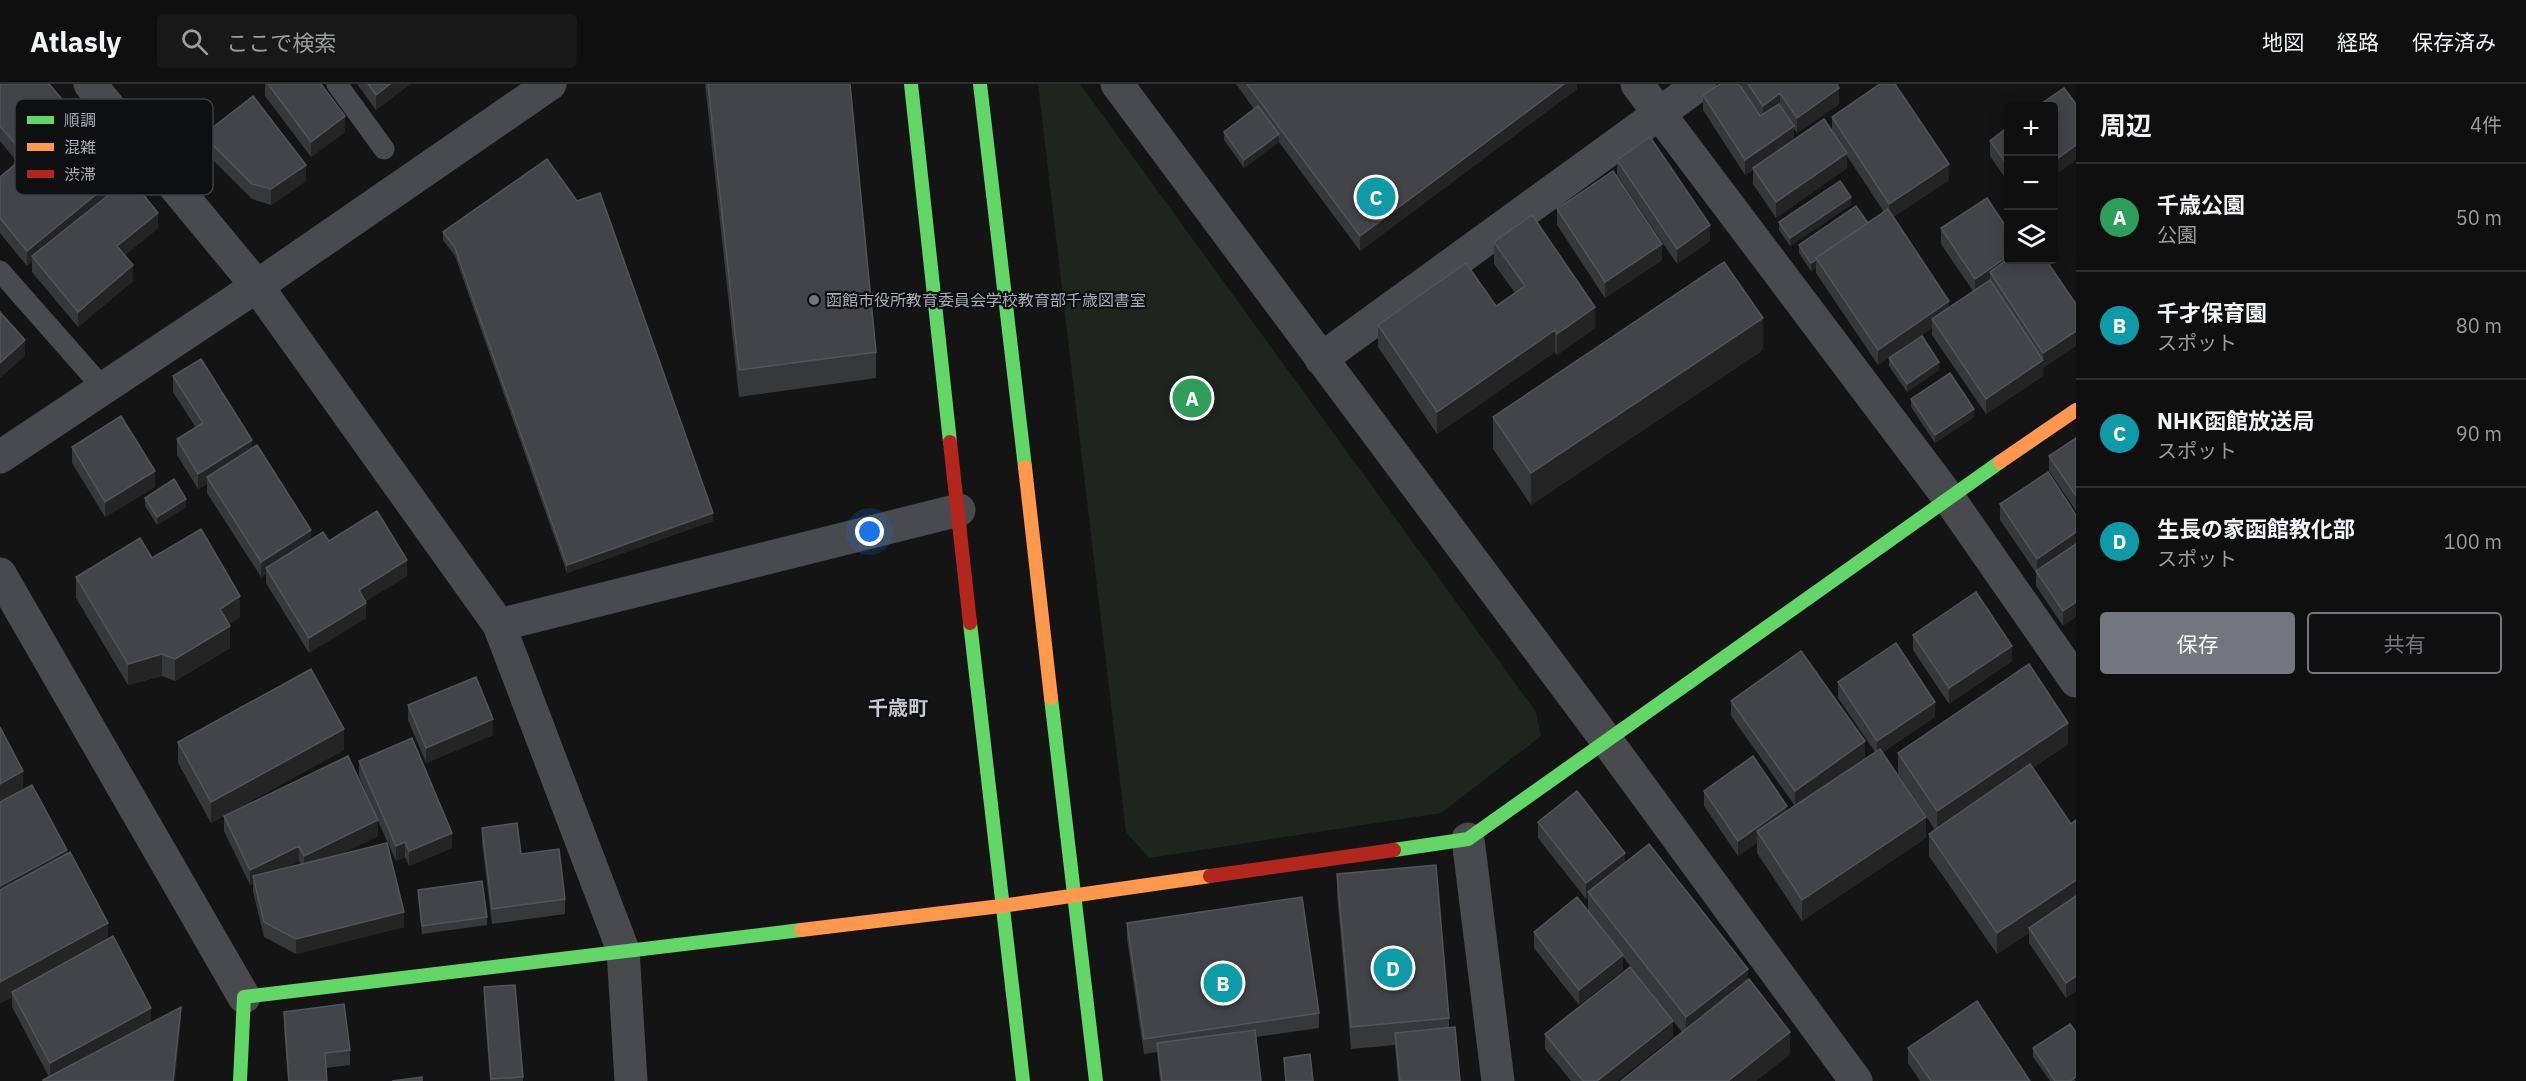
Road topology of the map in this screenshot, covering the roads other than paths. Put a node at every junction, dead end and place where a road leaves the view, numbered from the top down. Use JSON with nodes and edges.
{"nodes":[{"id":1,"x":90,"y":84,"type":"edge"},
{"id":2,"x":337,"y":84,"type":"edge"},
{"id":3,"x":550,"y":84,"type":"edge"},
{"id":4,"x":911,"y":84,"type":"edge"},
{"id":5,"x":980,"y":84,"type":"edge"},
{"id":6,"x":1117,"y":84,"type":"edge"},
{"id":7,"x":1637,"y":84,"type":"edge"},
{"id":8,"x":1700,"y":84,"type":"edge"},
{"id":9,"x":102,"y":99,"type":"edge"},
{"id":10,"x":1659,"y":115,"type":"junction"},
{"id":11,"x":384,"y":149,"type":"dead end"},
{"id":12,"x":182,"y":195,"type":"edge"},
{"id":13,"x":0,"y":271,"type":"edge"},
{"id":14,"x":257,"y":286,"type":"junction"},
{"id":15,"x":1321,"y":359,"type":"junction"},
{"id":16,"x":103,"y":388,"type":"junction"},
{"id":17,"x":2076,"y":410,"type":"edge"},
{"id":18,"x":0,"y":457,"type":"edge"},
{"id":19,"x":1948,"y":497,"type":"junction"},
{"id":20,"x":959,"y":510,"type":"junction"},
{"id":21,"x":0,"y":574,"type":"edge"},
{"id":22,"x":499,"y":626,"type":"junction"},
{"id":23,"x":2076,"y":681,"type":"edge"},
{"id":24,"x":1607,"y":741,"type":"junction"},
{"id":25,"x":1468,"y":839,"type":"junction"},
{"id":26,"x":1073,"y":895,"type":"junction"},
{"id":27,"x":1001,"y":906,"type":"junction"},
{"id":28,"x":623,"y":950,"type":"junction"},
{"id":29,"x":244,"y":997,"type":"junction"},
{"id":30,"x":240,"y":1081,"type":"edge"},
{"id":31,"x":631,"y":1081,"type":"edge"},
{"id":32,"x":1023,"y":1081,"type":"edge"},
{"id":33,"x":1096,"y":1081,"type":"edge"},
{"id":34,"x":1498,"y":1081,"type":"edge"},
{"id":35,"x":1856,"y":1081,"type":"edge"}],
"edges":[{"from":1,"to":9,"type":"street"},
{"from":2,"to":11,"type":"lane"},
{"from":3,"to":14,"type":"street"},
{"from":4,"to":20,"type":"street"},
{"from":5,"to":26,"type":"street"},
{"from":6,"to":15,"type":"street"},
{"from":7,"to":10,"type":"street"},
{"from":8,"to":10,"type":"street"},
{"from":10,"to":15,"type":"street"},
{"from":10,"to":19,"type":"street"},
{"from":12,"to":14,"type":"street"},
{"from":13,"to":16,"type":"lane"},
{"from":14,"to":16,"type":"street"},
{"from":14,"to":22,"type":"street"},
{"from":15,"to":24,"type":"street"},
{"from":16,"to":18,"type":"street"},
{"from":17,"to":19,"type":"street"},
{"from":19,"to":23,"type":"street"},
{"from":19,"to":24,"type":"street"},
{"from":20,"to":22,"type":"street"},
{"from":20,"to":27,"type":"street"},
{"from":21,"to":29,"type":"street"},
{"from":22,"to":28,"type":"street"},
{"from":24,"to":25,"type":"street"},
{"from":24,"to":35,"type":"street"},
{"from":25,"to":26,"type":"street"},
{"from":25,"to":34,"type":"street"},
{"from":26,"to":27,"type":"street"},
{"from":26,"to":33,"type":"street"},
{"from":27,"to":28,"type":"street"},
{"from":27,"to":32,"type":"street"},
{"from":28,"to":29,"type":"street"},
{"from":28,"to":31,"type":"street"},
{"from":29,"to":30,"type":"street"}]}
